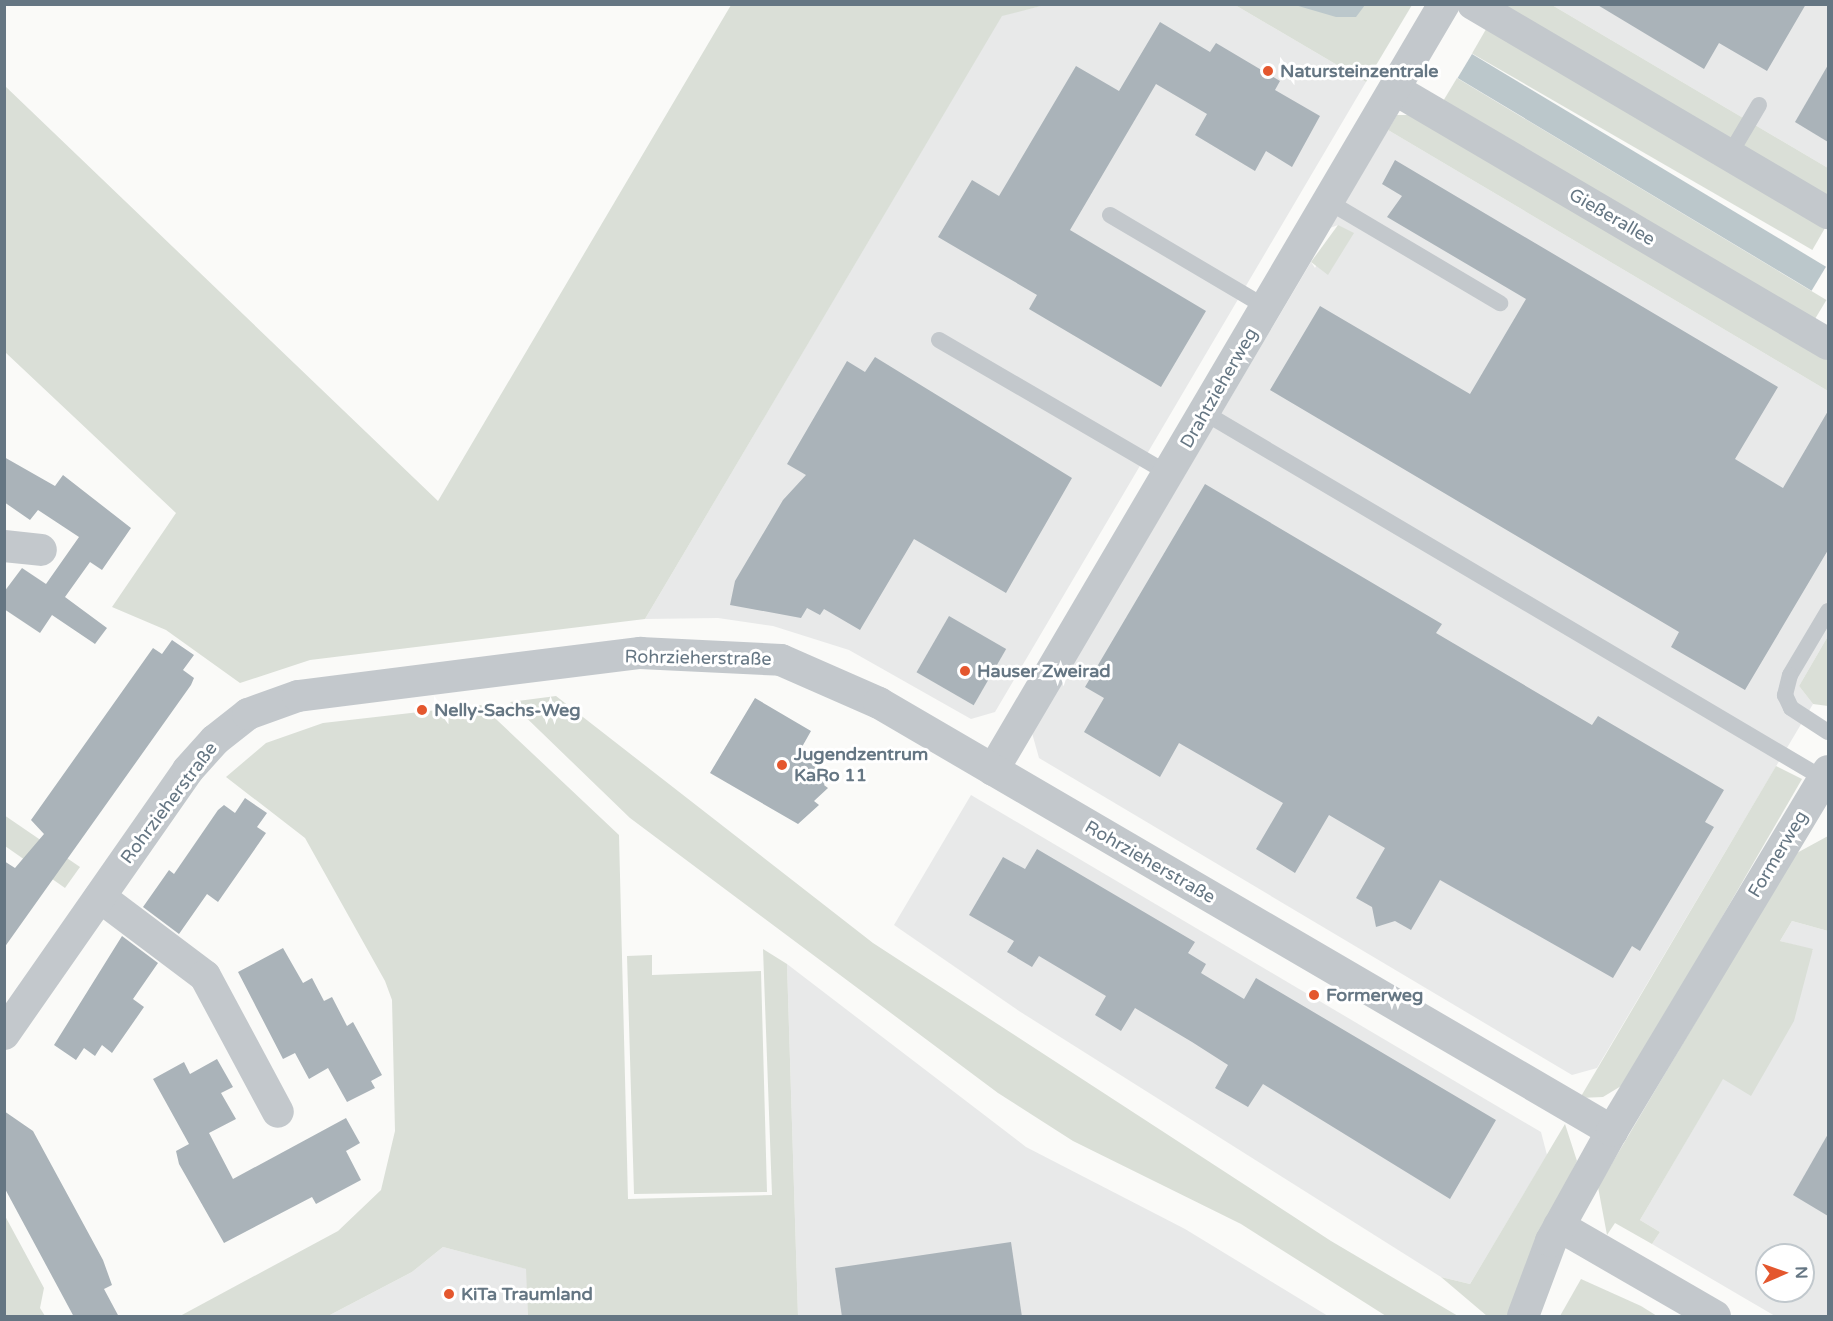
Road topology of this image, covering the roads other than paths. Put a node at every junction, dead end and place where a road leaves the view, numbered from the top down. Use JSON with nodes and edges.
{"nodes":[{"id":1,"x":1444,"y":4,"type":"edge"},
{"id":2,"x":1473,"y":4,"type":"edge"},
{"id":3,"x":1396,"y":90,"type":"junction"},
{"id":4,"x":1759,"y":105,"type":"dead end"},
{"id":5,"x":1730,"y":154,"type":"junction"},
{"id":6,"x":1329,"y":202,"type":"junction"},
{"id":7,"x":1828,"y":213,"type":"edge"},
{"id":8,"x":1110,"y":215,"type":"dead end"},
{"id":9,"x":1500,"y":303,"type":"dead end"},
{"id":10,"x":1267,"y":308,"type":"junction"},
{"id":11,"x":939,"y":340,"type":"dead end"},
{"id":12,"x":1828,"y":344,"type":"edge"},
{"id":13,"x":1205,"y":413,"type":"junction"},
{"id":14,"x":1168,"y":474,"type":"junction"},
{"id":15,"x":4,"y":546,"type":"edge"},
{"id":16,"x":41,"y":550,"type":"dead end"},
{"id":17,"x":1828,"y":611,"type":"edge"},
{"id":18,"x":1828,"y":732,"type":"edge"},
{"id":19,"x":993,"y":770,"type":"junction"},
{"id":20,"x":1825,"y":784,"type":"edge"},
{"id":21,"x":100,"y":897,"type":"junction"},
{"id":22,"x":4,"y":1034,"type":"edge"},
{"id":23,"x":278,"y":1112,"type":"dead end"},
{"id":24,"x":1612,"y":1131,"type":"junction"},
{"id":25,"x":1559,"y":1226,"type":"junction"},
{"id":26,"x":1522,"y":1317,"type":"edge"},
{"id":27,"x":1715,"y":1317,"type":"edge"}],
"edges":[{"from":1,"to":3,"type":"street","name":"Drahtzieherweg"},
{"from":2,"to":5,"type":"street"},
{"from":3,"to":6,"type":"street","name":"Drahtzieherweg"},
{"from":3,"to":12,"type":"street","name":"Gießerallee"},
{"from":4,"to":5,"type":"lane"},
{"from":5,"to":7,"type":"street"},
{"from":6,"to":9,"type":"lane"},
{"from":6,"to":10,"type":"street","name":"Drahtzieherweg"},
{"from":8,"to":10,"type":"lane"},
{"from":10,"to":13,"type":"street","name":"Drahtzieherweg"},
{"from":11,"to":14,"type":"lane"},
{"from":13,"to":14,"type":"street","name":"Drahtzieherweg"},
{"from":13,"to":20,"type":"lane"},
{"from":14,"to":19,"type":"street","name":"Drahtzieherweg"},
{"from":15,"to":16,"type":"street"},
{"from":17,"to":18,"type":"lane"},
{"from":19,"to":21,"type":"street","name":"Rohrzieherstraße"},
{"from":19,"to":24,"type":"street","name":"Rohrzieherstraße"},
{"from":20,"to":24,"type":"street","name":"Formerweg"},
{"from":21,"to":22,"type":"street","name":"Rohrzieherstraße"},
{"from":21,"to":23,"type":"street"},
{"from":24,"to":25,"type":"street","name":"Formerweg"},
{"from":25,"to":26,"type":"street","name":"Formerweg"},
{"from":25,"to":27,"type":"street"}]}
